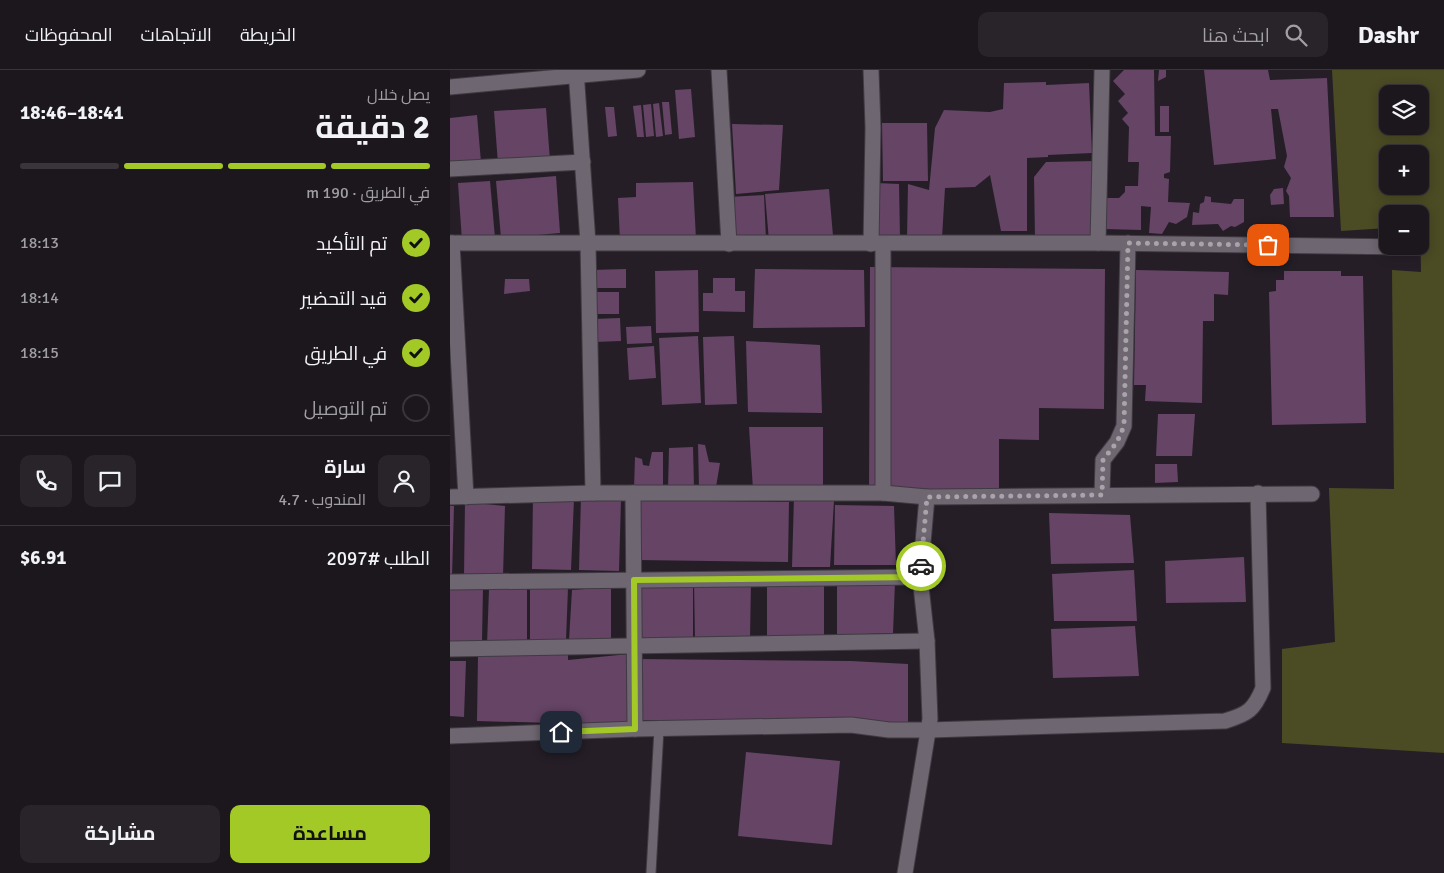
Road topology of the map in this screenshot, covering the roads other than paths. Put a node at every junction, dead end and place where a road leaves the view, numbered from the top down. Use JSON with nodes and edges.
{"nodes":[{"id":1,"x":638,"y":70,"type":"edge"},
{"id":2,"x":719,"y":70,"type":"edge"},
{"id":3,"x":871,"y":70,"type":"edge"},
{"id":4,"x":1102,"y":70,"type":"edge"},
{"id":5,"x":577,"y":73,"type":"edge"},
{"id":6,"x":450,"y":87,"type":"edge"},
{"id":7,"x":582,"y":162,"type":"junction"},
{"id":8,"x":450,"y":169,"type":"edge"},
{"id":9,"x":451,"y":243,"type":"edge"},
{"id":10,"x":1098,"y":243,"type":"junction"},
{"id":11,"x":1128,"y":243,"type":"junction"},
{"id":12,"x":588,"y":244,"type":"junction"},
{"id":13,"x":729,"y":244,"type":"junction"},
{"id":14,"x":877,"y":244,"type":"junction"},
{"id":15,"x":1379,"y":247,"type":"edge"},
{"id":16,"x":593,"y":493,"type":"junction"},
{"id":17,"x":633,"y":493,"type":"junction"},
{"id":18,"x":883,"y":493,"type":"junction"},
{"id":19,"x":1258,"y":493,"type":"junction"},
{"id":20,"x":1312,"y":494,"type":"dead end"},
{"id":21,"x":1102,"y":495,"type":"junction"},
{"id":22,"x":466,"y":496,"type":"junction"},
{"id":23,"x":450,"y":497,"type":"edge"},
{"id":24,"x":927,"y":497,"type":"junction"},
{"id":25,"x":920,"y":577,"type":"junction"},
{"id":26,"x":634,"y":580,"type":"junction"},
{"id":27,"x":450,"y":582,"type":"edge"},
{"id":28,"x":927,"y":641,"type":"junction"},
{"id":29,"x":634,"y":644,"type":"junction"},
{"id":30,"x":450,"y":648,"type":"edge"},
{"id":31,"x":635,"y":729,"type":"junction"},
{"id":32,"x":659,"y":729,"type":"junction"},
{"id":33,"x":929,"y":730,"type":"junction"},
{"id":34,"x":450,"y":736,"type":"edge"},
{"id":35,"x":651,"y":873,"type":"edge"},
{"id":36,"x":905,"y":873,"type":"edge"}],
"edges":[{"from":1,"to":5,"type":"street"},
{"from":2,"to":13,"type":"street"},
{"from":3,"to":14,"type":"street"},
{"from":4,"to":10,"type":"street"},
{"from":5,"to":6,"type":"street"},
{"from":5,"to":7,"type":"street"},
{"from":7,"to":8,"type":"street"},
{"from":7,"to":12,"type":"street"},
{"from":9,"to":12,"type":"street"},
{"from":9,"to":22,"type":"street"},
{"from":10,"to":11,"type":"street"},
{"from":10,"to":14,"type":"street"},
{"from":11,"to":15,"type":"street"},
{"from":11,"to":21,"type":"street"},
{"from":12,"to":13,"type":"street"},
{"from":12,"to":16,"type":"street"},
{"from":13,"to":14,"type":"street"},
{"from":14,"to":18,"type":"street"},
{"from":16,"to":17,"type":"street"},
{"from":16,"to":22,"type":"street"},
{"from":17,"to":18,"type":"street"},
{"from":17,"to":26,"type":"street"},
{"from":18,"to":24,"type":"street"},
{"from":19,"to":20,"type":"street"},
{"from":19,"to":21,"type":"street"},
{"from":19,"to":33,"type":"street"},
{"from":21,"to":24,"type":"street"},
{"from":22,"to":23,"type":"street"},
{"from":24,"to":25,"type":"street"},
{"from":25,"to":26,"type":"street"},
{"from":25,"to":28,"type":"street"},
{"from":26,"to":27,"type":"street"},
{"from":26,"to":29,"type":"street"},
{"from":28,"to":29,"type":"street"},
{"from":28,"to":33,"type":"street"},
{"from":29,"to":30,"type":"street"},
{"from":29,"to":31,"type":"street"},
{"from":31,"to":32,"type":"street"},
{"from":31,"to":34,"type":"street"},
{"from":32,"to":33,"type":"street"},
{"from":32,"to":35,"type":"lane"},
{"from":33,"to":36,"type":"street"}]}
